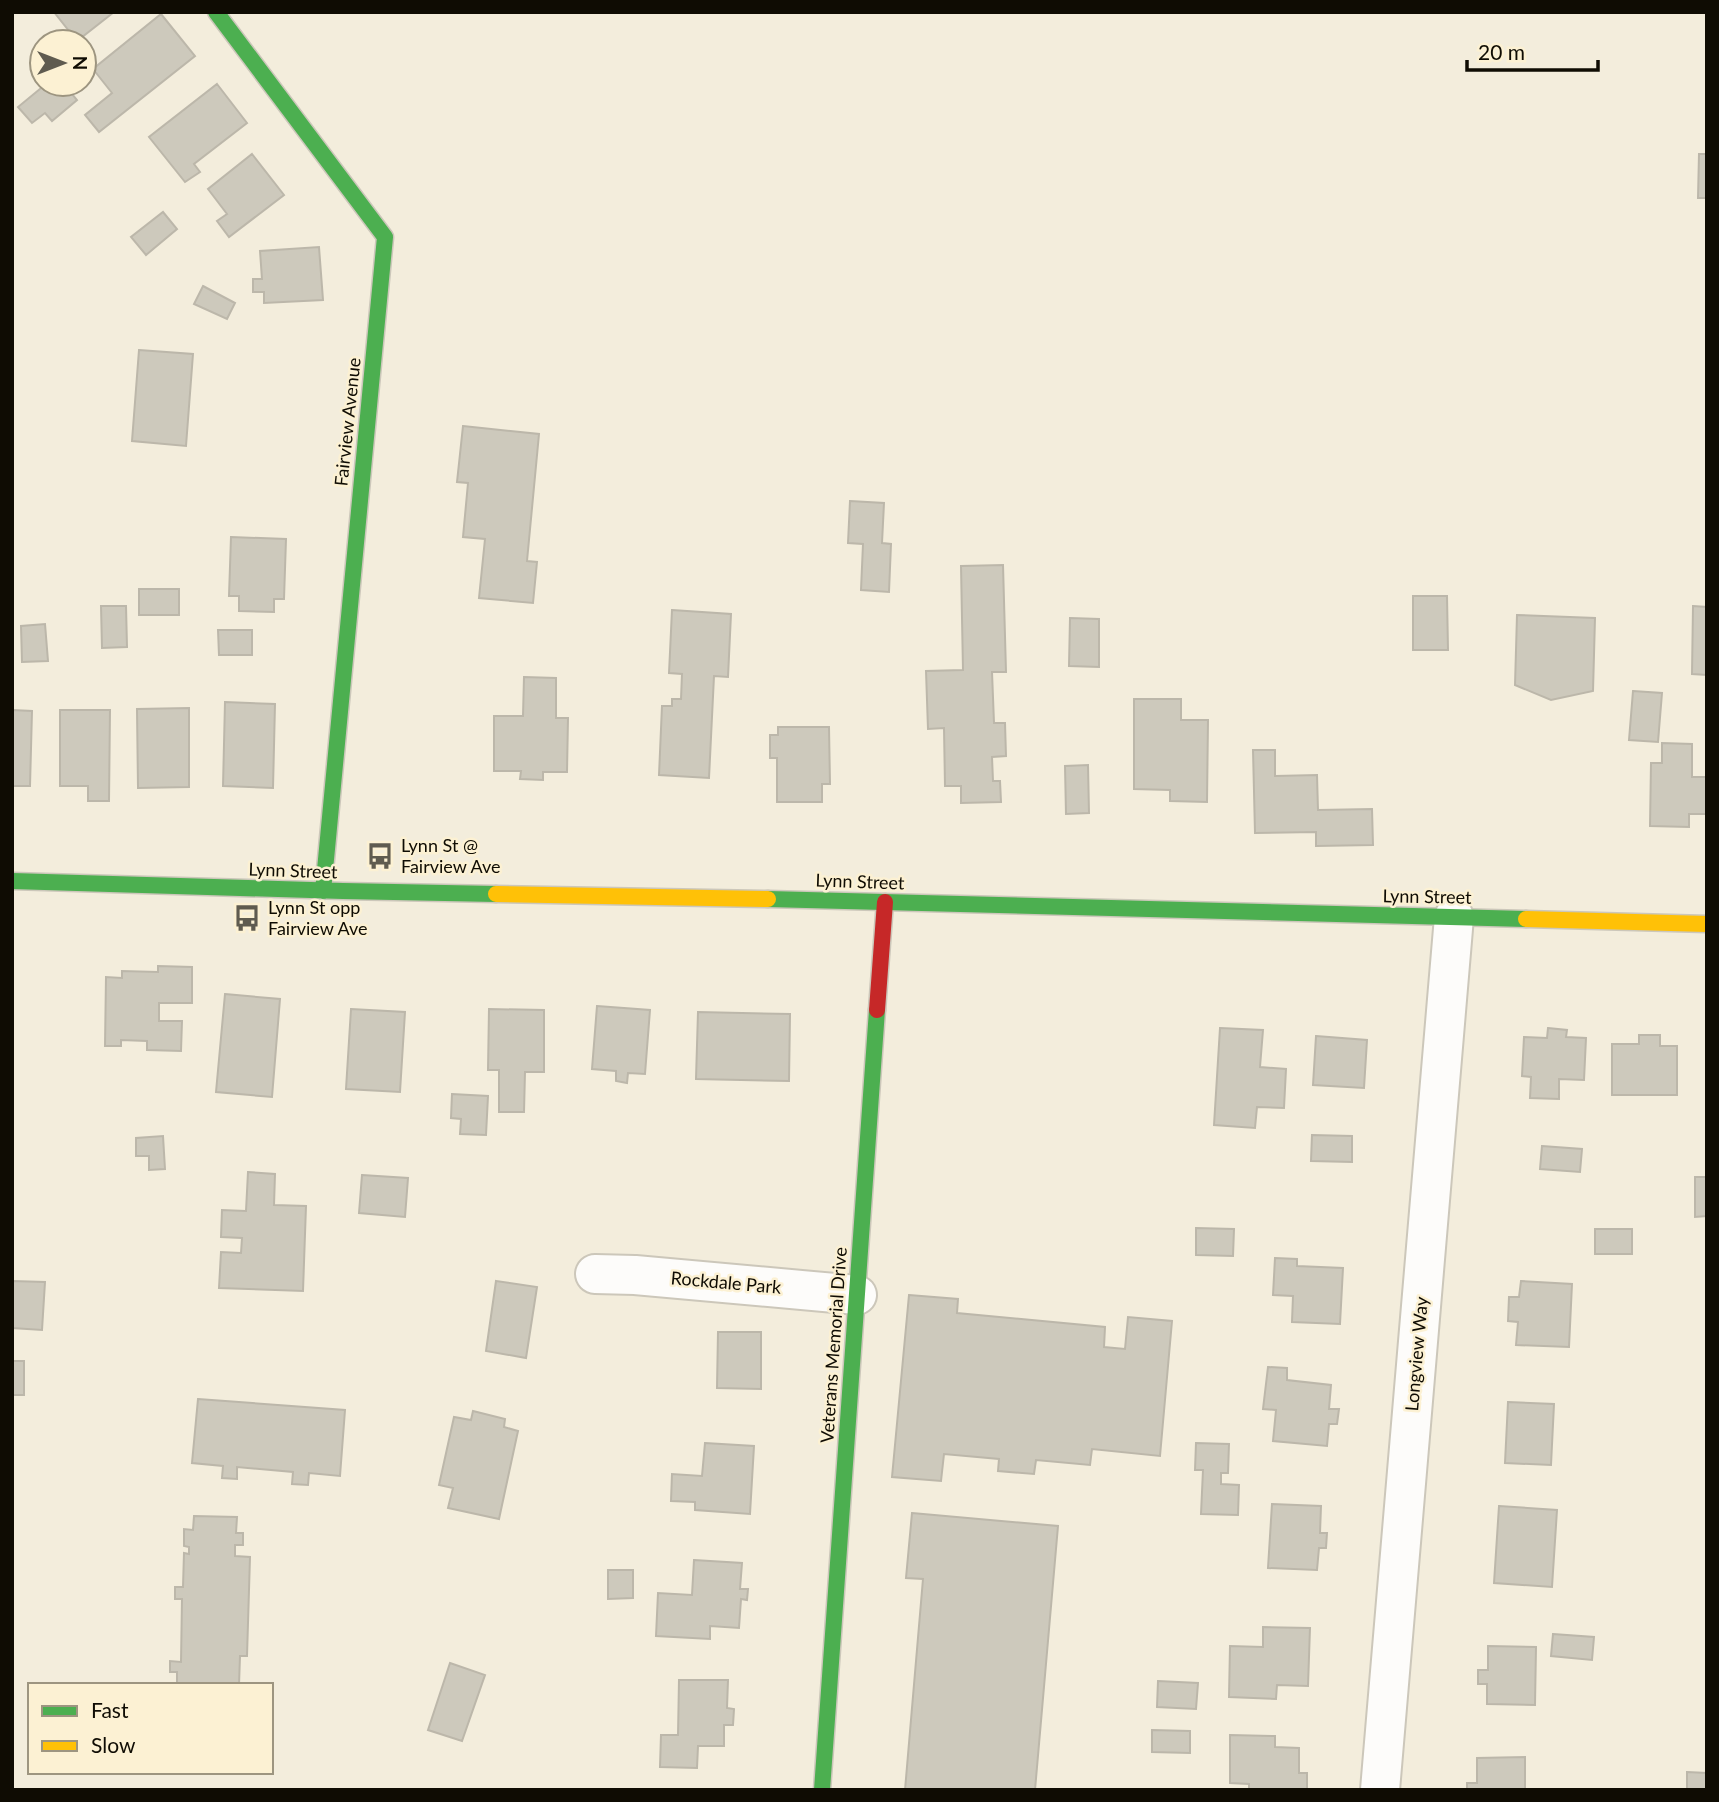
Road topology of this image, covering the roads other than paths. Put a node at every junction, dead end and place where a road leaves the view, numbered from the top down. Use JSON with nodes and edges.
{"nodes":[{"id":1,"x":216,"y":12,"type":"edge"},
{"id":2,"x":12,"y":881,"type":"edge"},
{"id":3,"x":323,"y":891,"type":"junction"},
{"id":4,"x":885,"y":902,"type":"junction"},
{"id":5,"x":1454,"y":917,"type":"junction"},
{"id":6,"x":1707,"y":924,"type":"edge"},
{"id":7,"x":595,"y":1274,"type":"dead end"},
{"id":8,"x":857,"y":1295,"type":"junction"},
{"id":9,"x":822,"y":1790,"type":"edge"},
{"id":10,"x":1380,"y":1790,"type":"edge"}],
"edges":[{"from":1,"to":3,"type":"street","name":"Fairview Avenue"},
{"from":2,"to":3,"type":"street","name":"Lynn Street"},
{"from":3,"to":4,"type":"street","name":"Lynn Street"},
{"from":4,"to":5,"type":"street","name":"Lynn Street"},
{"from":4,"to":8,"type":"street","name":"Veterans Memorial Drive"},
{"from":5,"to":6,"type":"street","name":"Lynn Street"},
{"from":5,"to":10,"type":"street","name":"Longview Way"},
{"from":7,"to":8,"type":"street","name":"Rockdale Park"},
{"from":8,"to":9,"type":"street","name":"Veterans Memorial Drive"}]}
